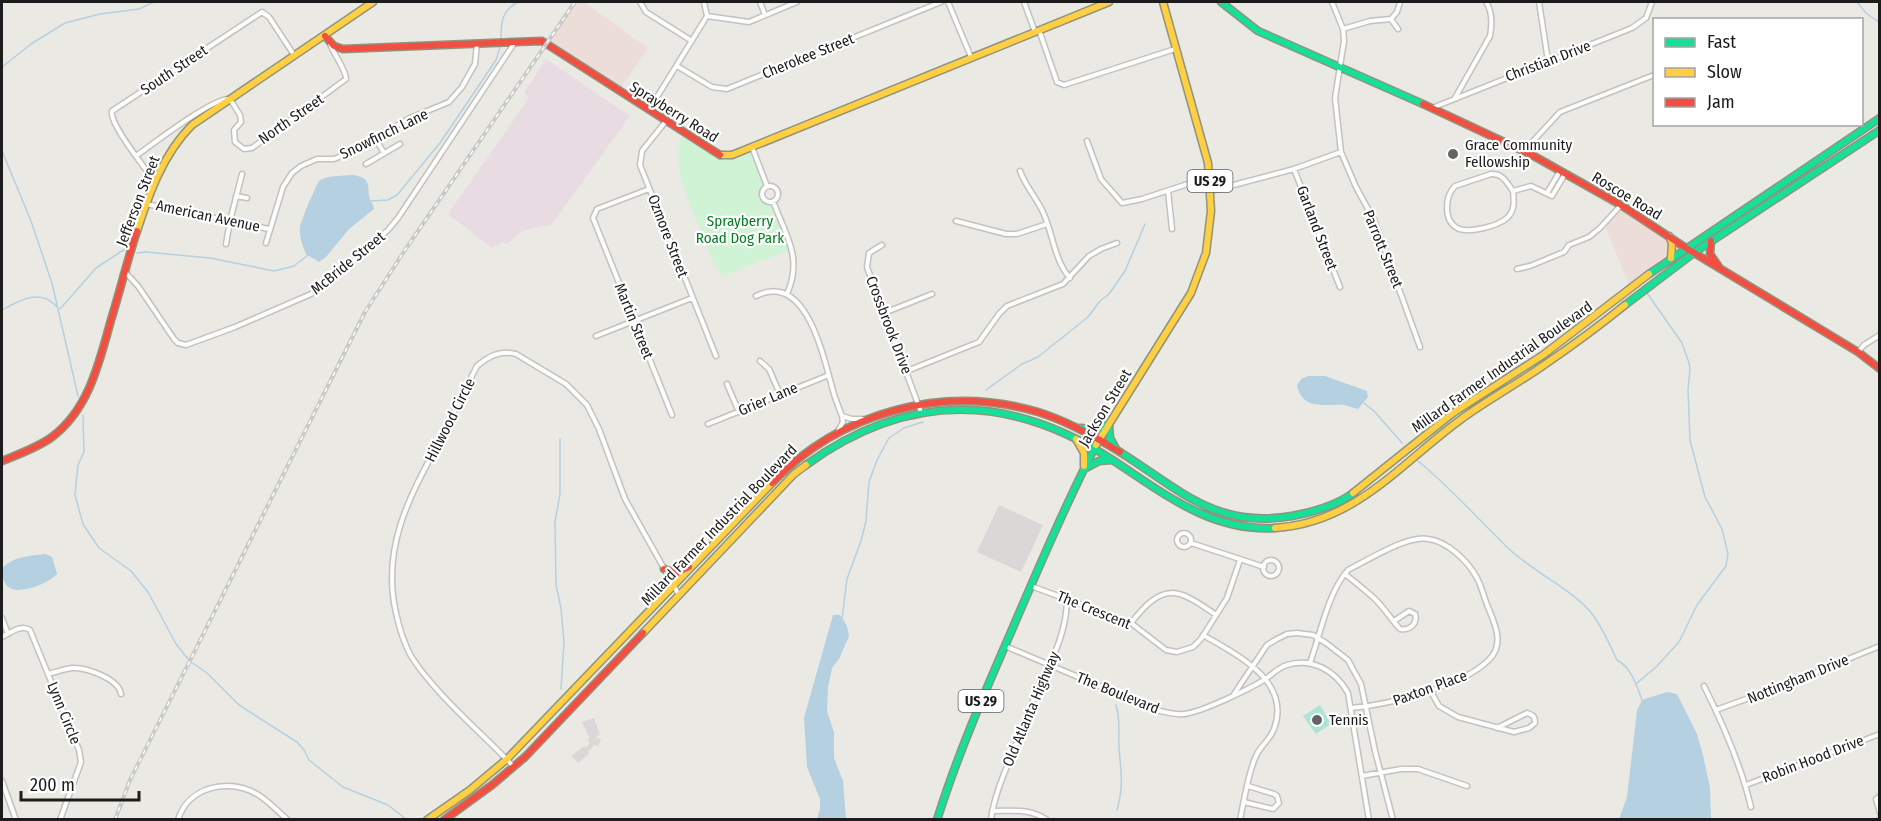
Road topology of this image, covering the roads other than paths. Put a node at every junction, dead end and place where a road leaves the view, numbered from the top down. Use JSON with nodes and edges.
{"nodes":[{"id":1,"x":373,"y":2,"type":"edge"},
{"id":2,"x":640,"y":2,"type":"edge"},
{"id":3,"x":704,"y":2,"type":"edge"},
{"id":4,"x":760,"y":2,"type":"edge"},
{"id":5,"x":797,"y":2,"type":"edge"},
{"id":6,"x":941,"y":2,"type":"edge"},
{"id":7,"x":948,"y":2,"type":"edge"},
{"id":8,"x":1024,"y":2,"type":"edge"},
{"id":9,"x":1109,"y":2,"type":"edge"},
{"id":10,"x":1163,"y":2,"type":"edge"},
{"id":11,"x":1221,"y":2,"type":"edge"},
{"id":12,"x":1332,"y":2,"type":"edge"},
{"id":13,"x":1400,"y":2,"type":"edge"},
{"id":14,"x":1487,"y":2,"type":"edge"},
{"id":15,"x":1539,"y":2,"type":"edge"},
{"id":16,"x":1652,"y":2,"type":"edge"},
{"id":17,"x":765,"y":15,"type":"junction"},
{"id":18,"x":707,"y":16,"type":"junction"},
{"id":19,"x":1391,"y":19,"type":"junction"},
{"id":20,"x":1343,"y":29,"type":"junction"},
{"id":21,"x":1398,"y":29,"type":"dead end"},
{"id":22,"x":1037,"y":31,"type":"junction"},
{"id":23,"x":325,"y":36,"type":"junction"},
{"id":24,"x":516,"y":41,"type":"junction"},
{"id":25,"x":477,"y":42,"type":"junction"},
{"id":26,"x":692,"y":42,"type":"junction"},
{"id":27,"x":330,"y":43,"type":"junction"},
{"id":28,"x":1175,"y":49,"type":"junction"},
{"id":29,"x":294,"y":56,"type":"junction"},
{"id":30,"x":971,"y":57,"type":"junction"},
{"id":31,"x":1548,"y":61,"type":"junction"},
{"id":32,"x":677,"y":66,"type":"junction"},
{"id":33,"x":1339,"y":68,"type":"junction"},
{"id":34,"x":1653,"y":75,"type":"edge"},
{"id":35,"x":230,"y":99,"type":"junction"},
{"id":36,"x":1455,"y":99,"type":"junction"},
{"id":37,"x":1432,"y":108,"type":"junction"},
{"id":38,"x":648,"y":110,"type":"junction"},
{"id":39,"x":1880,"y":118,"type":"edge"},
{"id":40,"x":666,"y":121,"type":"junction"},
{"id":41,"x":1880,"y":130,"type":"edge"},
{"id":42,"x":375,"y":138,"type":"junction"},
{"id":43,"x":1087,"y":141,"type":"dead end"},
{"id":44,"x":400,"y":144,"type":"dead end"},
{"id":45,"x":752,"y":147,"type":"junction"},
{"id":46,"x":1524,"y":151,"type":"junction"},
{"id":47,"x":1341,"y":152,"type":"junction"},
{"id":48,"x":384,"y":153,"type":"junction"},
{"id":49,"x":136,"y":156,"type":"junction"},
{"id":50,"x":366,"y":164,"type":"dead end"},
{"id":51,"x":1294,"y":169,"type":"junction"},
{"id":52,"x":1020,"y":171,"type":"dead end"},
{"id":53,"x":1563,"y":172,"type":"junction"},
{"id":54,"x":242,"y":174,"type":"dead end"},
{"id":55,"x":1209,"y":177,"type":"junction"},
{"id":56,"x":155,"y":183,"type":"junction"},
{"id":57,"x":767,"y":186,"type":"junction"},
{"id":58,"x":649,"y":189,"type":"junction"},
{"id":59,"x":1168,"y":191,"type":"junction"},
{"id":60,"x":1210,"y":191,"type":"junction"},
{"id":61,"x":1513,"y":191,"type":"junction"},
{"id":62,"x":1547,"y":193,"type":"junction"},
{"id":63,"x":236,"y":196,"type":"junction"},
{"id":64,"x":247,"y":198,"type":"dead end"},
{"id":65,"x":773,"y":201,"type":"junction"},
{"id":66,"x":146,"y":204,"type":"junction"},
{"id":67,"x":1621,"y":205,"type":"junction"},
{"id":68,"x":956,"y":220,"type":"dead end"},
{"id":69,"x":230,"y":221,"type":"junction"},
{"id":70,"x":1047,"y":224,"type":"junction"},
{"id":71,"x":269,"y":229,"type":"junction"},
{"id":72,"x":1172,"y":229,"type":"dead end"},
{"id":73,"x":1669,"y":236,"type":"junction"},
{"id":74,"x":1711,"y":241,"type":"junction"},
{"id":75,"x":266,"y":243,"type":"dead end"},
{"id":76,"x":1117,"y":243,"type":"dead end"},
{"id":77,"x":226,"y":244,"type":"dead end"},
{"id":78,"x":882,"y":245,"type":"dead end"},
{"id":79,"x":1686,"y":248,"type":"junction"},
{"id":80,"x":1694,"y":252,"type":"junction"},
{"id":81,"x":1671,"y":258,"type":"junction"},
{"id":82,"x":1719,"y":267,"type":"junction"},
{"id":83,"x":1516,"y":269,"type":"dead end"},
{"id":84,"x":125,"y":272,"type":"junction"},
{"id":85,"x":1070,"y":278,"type":"junction"},
{"id":86,"x":1340,"y":287,"type":"dead end"},
{"id":87,"x":788,"y":294,"type":"junction"},
{"id":88,"x":932,"y":294,"type":"dead end"},
{"id":89,"x":756,"y":296,"type":"dead end"},
{"id":90,"x":692,"y":298,"type":"junction"},
{"id":91,"x":884,"y":313,"type":"junction"},
{"id":92,"x":634,"y":321,"type":"junction"},
{"id":93,"x":1880,"y":335,"type":"edge"},
{"id":94,"x":596,"y":336,"type":"dead end"},
{"id":95,"x":1420,"y":347,"type":"dead end"},
{"id":96,"x":1858,"y":352,"type":"junction"},
{"id":97,"x":716,"y":356,"type":"dead end"},
{"id":98,"x":760,"y":361,"type":"dead end"},
{"id":99,"x":1880,"y":369,"type":"edge"},
{"id":100,"x":907,"y":371,"type":"junction"},
{"id":101,"x":829,"y":375,"type":"junction"},
{"id":102,"x":727,"y":384,"type":"dead end"},
{"id":103,"x":780,"y":394,"type":"junction"},
{"id":104,"x":919,"y":403,"type":"junction"},
{"id":105,"x":739,"y":412,"type":"junction"},
{"id":106,"x":921,"y":412,"type":"junction"},
{"id":107,"x":672,"y":415,"type":"dead end"},
{"id":108,"x":842,"y":416,"type":"junction"},
{"id":109,"x":864,"y":419,"type":"junction"},
{"id":110,"x":708,"y":424,"type":"dead end"},
{"id":111,"x":1109,"y":425,"type":"junction"},
{"id":112,"x":1078,"y":428,"type":"junction"},
{"id":113,"x":838,"y":431,"type":"junction"},
{"id":114,"x":1073,"y":437,"type":"junction"},
{"id":115,"x":1099,"y":440,"type":"junction"},
{"id":116,"x":1094,"y":448,"type":"junction"},
{"id":117,"x":1118,"y":452,"type":"junction"},
{"id":118,"x":1112,"y":460,"type":"junction"},
{"id":119,"x":2,"y":461,"type":"edge"},
{"id":120,"x":1084,"y":469,"type":"junction"},
{"id":121,"x":1191,"y":543,"type":"dead end"},
{"id":122,"x":701,"y":557,"type":"junction"},
{"id":123,"x":1240,"y":560,"type":"junction"},
{"id":124,"x":1264,"y":567,"type":"junction"},
{"id":125,"x":664,"y":569,"type":"junction"},
{"id":126,"x":1345,"y":574,"type":"junction"},
{"id":127,"x":1031,"y":586,"type":"junction"},
{"id":128,"x":674,"y":587,"type":"junction"},
{"id":129,"x":679,"y":595,"type":"junction"},
{"id":130,"x":1067,"y":598,"type":"junction"},
{"id":131,"x":1216,"y":615,"type":"junction"},
{"id":132,"x":2,"y":618,"type":"edge"},
{"id":133,"x":1394,"y":621,"type":"junction"},
{"id":134,"x":1131,"y":622,"type":"junction"},
{"id":135,"x":8,"y":634,"type":"junction"},
{"id":136,"x":1203,"y":635,"type":"junction"},
{"id":137,"x":2,"y":637,"type":"edge"},
{"id":138,"x":1319,"y":639,"type":"junction"},
{"id":139,"x":1005,"y":646,"type":"junction"},
{"id":140,"x":1880,"y":646,"type":"edge"},
{"id":141,"x":1310,"y":663,"type":"junction"},
{"id":142,"x":1050,"y":665,"type":"junction"},
{"id":143,"x":1253,"y":666,"type":"junction"},
{"id":144,"x":48,"y":674,"type":"junction"},
{"id":145,"x":1265,"y":679,"type":"junction"},
{"id":146,"x":1704,"y":686,"type":"dead end"},
{"id":147,"x":1430,"y":690,"type":"junction"},
{"id":148,"x":121,"y":694,"type":"dead end"},
{"id":149,"x":1233,"y":695,"type":"junction"},
{"id":150,"x":1366,"y":707,"type":"junction"},
{"id":151,"x":1351,"y":708,"type":"junction"},
{"id":152,"x":1716,"y":710,"type":"junction"},
{"id":153,"x":1497,"y":728,"type":"junction"},
{"id":154,"x":1880,"y":734,"type":"edge"},
{"id":155,"x":507,"y":759,"type":"junction"},
{"id":156,"x":514,"y":766,"type":"junction"},
{"id":157,"x":1380,"y":773,"type":"junction"},
{"id":158,"x":1362,"y":776,"type":"junction"},
{"id":159,"x":2,"y":781,"type":"edge"},
{"id":160,"x":1746,"y":785,"type":"junction"},
{"id":161,"x":1248,"y":786,"type":"junction"},
{"id":162,"x":1467,"y":786,"type":"dead end"},
{"id":163,"x":1880,"y":796,"type":"edge"},
{"id":164,"x":1244,"y":802,"type":"junction"},
{"id":165,"x":1751,"y":807,"type":"dead end"},
{"id":166,"x":992,"y":811,"type":"junction"},
{"id":167,"x":1880,"y":813,"type":"edge"},
{"id":168,"x":16,"y":819,"type":"edge"},
{"id":169,"x":60,"y":819,"type":"edge"},
{"id":170,"x":178,"y":819,"type":"edge"},
{"id":171,"x":288,"y":819,"type":"edge"},
{"id":172,"x":427,"y":819,"type":"edge"},
{"id":173,"x":444,"y":819,"type":"edge"},
{"id":174,"x":937,"y":819,"type":"edge"},
{"id":175,"x":991,"y":819,"type":"edge"},
{"id":176,"x":1047,"y":819,"type":"edge"},
{"id":177,"x":1240,"y":819,"type":"edge"},
{"id":178,"x":1369,"y":819,"type":"edge"},
{"id":179,"x":1393,"y":819,"type":"edge"}],
"edges":[{"from":1,"to":23,"type":"main road","name":"Jefferson Street"},
{"from":2,"to":26,"type":"street"},
{"from":3,"to":18,"type":"street"},
{"from":4,"to":17,"type":"street"},
{"from":5,"to":17,"type":"street"},
{"from":6,"to":32,"type":"street","name":"Cherokee Street"},
{"from":7,"to":30,"type":"street"},
{"from":8,"to":22,"type":"street"},
{"from":9,"to":22,"type":"main road","name":"Sprayberry Road"},
{"from":10,"to":28,"type":"main road","name":"Jackson Street","number":"US 29"},
{"from":11,"to":33,"type":"main road","name":"Roscoe Road"},
{"from":12,"to":20,"type":"street"},
{"from":13,"to":19,"type":"street"},
{"from":14,"to":36,"type":"street"},
{"from":15,"to":31,"type":"street"},
{"from":16,"to":31,"type":"street","name":"Christian Drive"},
{"from":17,"to":18,"type":"street"},
{"from":18,"to":26,"type":"street"},
{"from":19,"to":20,"type":"street"},
{"from":19,"to":21,"type":"street"},
{"from":20,"to":33,"type":"street","name":"Parrott Street"},
{"from":22,"to":28,"type":"street"},
{"from":22,"to":30,"type":"main road","name":"Sprayberry Road"},
{"from":23,"to":27,"type":"main road"},
{"from":23,"to":29,"type":"main road","name":"Jefferson Street"},
{"from":24,"to":25,"type":"main road","name":"Sprayberry Road"},
{"from":24,"to":38,"type":"main road","name":"Sprayberry Road"},
{"from":24,"to":84,"type":"street","name":"McBride Street"},
{"from":25,"to":27,"type":"main road","name":"Sprayberry Road"},
{"from":25,"to":42,"type":"street","name":"Snowfinch Lane"},
{"from":26,"to":32,"type":"street"},
{"from":27,"to":35,"type":"street","name":"North Street"},
{"from":28,"to":55,"type":"main road","name":"Jackson Street","number":"US 29"},
{"from":29,"to":35,"type":"main road","name":"Jefferson Street"},
{"from":29,"to":49,"type":"street","name":"South Street"},
{"from":30,"to":45,"type":"main road","name":"Sprayberry Road"},
{"from":31,"to":36,"type":"street","name":"Christian Drive"},
{"from":32,"to":38,"type":"street"},
{"from":33,"to":37,"type":"main road","name":"Roscoe Road"},
{"from":33,"to":47,"type":"street","name":"Parrott Street"},
{"from":34,"to":46,"type":"street"},
{"from":35,"to":49,"type":"street"},
{"from":35,"to":56,"type":"main road","name":"Jefferson Street"},
{"from":36,"to":37,"type":"street","name":"Christian Drive"},
{"from":37,"to":46,"type":"main road","name":"Roscoe Road"},
{"from":38,"to":40,"type":"main road","name":"Sprayberry Road"},
{"from":39,"to":79,"type":"main road","name":"Millard Farmer Industrial Boulevard"},
{"from":40,"to":45,"type":"main road","name":"Sprayberry Road"},
{"from":40,"to":58,"type":"street","name":"Ozmore Street"},
{"from":41,"to":74,"type":"main road","name":"Millard Farmer Industrial Boulevard"},
{"from":42,"to":48,"type":"street"},
{"from":42,"to":71,"type":"street","name":"Snowfinch Lane"},
{"from":43,"to":59,"type":"street"},
{"from":44,"to":48,"type":"street"},
{"from":45,"to":57,"type":"street"},
{"from":46,"to":53,"type":"main road","name":"Roscoe Road"},
{"from":47,"to":51,"type":"street"},
{"from":47,"to":95,"type":"street","name":"Parrott Street"},
{"from":48,"to":50,"type":"street"},
{"from":49,"to":56,"type":"street","name":"South Street"},
{"from":51,"to":60,"type":"street"},
{"from":51,"to":86,"type":"street","name":"Garland Street"},
{"from":52,"to":70,"type":"street"},
{"from":53,"to":62,"type":"street"},
{"from":53,"to":62,"type":"street"},
{"from":53,"to":67,"type":"main road","name":"Roscoe Road"},
{"from":54,"to":63,"type":"street"},
{"from":55,"to":59,"type":"street"},
{"from":55,"to":60,"type":"main road","name":"Jackson Street","number":"US 29"},
{"from":56,"to":66,"type":"main road","name":"Jefferson Street"},
{"from":57,"to":65,"type":"street"},
{"from":57,"to":65,"type":"street"},
{"from":58,"to":90,"type":"street","name":"Ozmore Street"},
{"from":58,"to":92,"type":"street","name":"Martin Street"},
{"from":59,"to":72,"type":"street"},
{"from":60,"to":111,"type":"main road","name":"Jackson Street","number":"US 29"},
{"from":61,"to":61,"type":"street"},
{"from":61,"to":62,"type":"street"},
{"from":63,"to":64,"type":"street"},
{"from":63,"to":69,"type":"street"},
{"from":65,"to":87,"type":"street"},
{"from":66,"to":69,"type":"street","name":"American Avenue"},
{"from":66,"to":84,"type":"main road","name":"Jefferson Street"},
{"from":67,"to":73,"type":"main road","name":"Roscoe Road"},
{"from":67,"to":83,"type":"street"},
{"from":68,"to":70,"type":"street"},
{"from":69,"to":71,"type":"street","name":"American Avenue"},
{"from":69,"to":77,"type":"street"},
{"from":70,"to":85,"type":"street"},
{"from":71,"to":75,"type":"street","name":"Snowfinch Lane"},
{"from":73,"to":79,"type":"main road","name":"Roscoe Road"},
{"from":73,"to":81,"type":"main road"},
{"from":74,"to":80,"type":"main road","name":"Millard Farmer Industrial Boulevard"},
{"from":74,"to":82,"type":"main road"},
{"from":76,"to":85,"type":"street"},
{"from":78,"to":91,"type":"street","name":"Crossbrook Drive"},
{"from":79,"to":80,"type":"main road","name":"Roscoe Road"},
{"from":79,"to":81,"type":"main road","name":"Millard Farmer Industrial Boulevard"},
{"from":80,"to":82,"type":"main road","name":"Roscoe Road"},
{"from":80,"to":118,"type":"main road","name":"Millard Farmer Industrial Boulevard"},
{"from":81,"to":117,"type":"main road","name":"Millard Farmer Industrial Boulevard"},
{"from":82,"to":96,"type":"main road","name":"Roscoe Road"},
{"from":84,"to":119,"type":"main road","name":"Jefferson Street"},
{"from":85,"to":100,"type":"street"},
{"from":87,"to":89,"type":"street"},
{"from":87,"to":101,"type":"street"},
{"from":88,"to":91,"type":"street"},
{"from":90,"to":92,"type":"street"},
{"from":90,"to":97,"type":"street","name":"Ozmore Street"},
{"from":91,"to":100,"type":"street","name":"Crossbrook Drive"},
{"from":92,"to":94,"type":"street"},
{"from":92,"to":107,"type":"street","name":"Martin Street"},
{"from":93,"to":96,"type":"street"},
{"from":96,"to":99,"type":"main road","name":"Roscoe Road"},
{"from":98,"to":103,"type":"street"},
{"from":100,"to":104,"type":"street","name":"Crossbrook Drive"},
{"from":101,"to":103,"type":"street","name":"Grier Lane"},
{"from":101,"to":108,"type":"street"},
{"from":102,"to":105,"type":"street"},
{"from":103,"to":105,"type":"street","name":"Grier Lane"},
{"from":104,"to":106,"type":"street","name":"Crossbrook Drive"},
{"from":104,"to":109,"type":"main road","name":"Millard Farmer Industrial Boulevard"},
{"from":104,"to":112,"type":"main road","name":"Millard Farmer Industrial Boulevard"},
{"from":105,"to":110,"type":"street","name":"Grier Lane"},
{"from":106,"to":114,"type":"main road","name":"Millard Farmer Industrial Boulevard"},
{"from":106,"to":129,"type":"main road","name":"Millard Farmer Industrial Boulevard"},
{"from":108,"to":109,"type":"street"},
{"from":108,"to":113,"type":"street"},
{"from":109,"to":113,"type":"main road","name":"Millard Farmer Industrial Boulevard"},
{"from":111,"to":112,"type":"main road"},
{"from":111,"to":115,"type":"main road","name":"Jackson Street","number":"US 29"},
{"from":111,"to":117,"type":"main road"},
{"from":112,"to":115,"type":"main road","name":"Millard Farmer Industrial Boulevard"},
{"from":113,"to":122,"type":"main road","name":"Millard Farmer Industrial Boulevard"},
{"from":114,"to":116,"type":"main road","name":"Millard Farmer Industrial Boulevard"},
{"from":114,"to":120,"type":"main road"},
{"from":115,"to":116,"type":"main road","name":"Jackson Street","number":"US 29"},
{"from":115,"to":117,"type":"main road","name":"Millard Farmer Industrial Boulevard"},
{"from":116,"to":118,"type":"main road","name":"Millard Farmer Industrial Boulevard"},
{"from":116,"to":120,"type":"main road","name":"Jackson Street","number":"US 29"},
{"from":118,"to":120,"type":"main road"},
{"from":120,"to":127,"type":"main road","name":"Jackson Street","number":"US 29"},
{"from":121,"to":123,"type":"street"},
{"from":122,"to":125,"type":"main road"},
{"from":122,"to":128,"type":"main road","name":"Millard Farmer Industrial Boulevard"},
{"from":123,"to":124,"type":"street"},
{"from":123,"to":131,"type":"street","name":"The Crescent"},
{"from":124,"to":124,"type":"street"},
{"from":125,"to":128,"type":"street","name":"Hillwood Circle"},
{"from":125,"to":155,"type":"street","name":"Hillwood Circle"},
{"from":126,"to":133,"type":"street"},
{"from":126,"to":138,"type":"street"},
{"from":126,"to":147,"type":"street","name":"Paxton Place"},
{"from":127,"to":130,"type":"street","name":"The Crescent"},
{"from":127,"to":139,"type":"main road","name":"Jackson Street","number":"US 29"},
{"from":128,"to":129,"type":"street","name":"Hillwood Circle"},
{"from":128,"to":155,"type":"main road","name":"Millard Farmer Industrial Boulevard"},
{"from":129,"to":156,"type":"main road","name":"Millard Farmer Industrial Boulevard"},
{"from":130,"to":134,"type":"street","name":"The Crescent"},
{"from":130,"to":142,"type":"street","name":"Old Atlanta Highway"},
{"from":131,"to":134,"type":"street"},
{"from":131,"to":136,"type":"street","name":"The Crescent"},
{"from":132,"to":135,"type":"street"},
{"from":133,"to":133,"type":"street"},
{"from":134,"to":136,"type":"street","name":"The Crescent"},
{"from":135,"to":137,"type":"street"},
{"from":135,"to":144,"type":"street","name":"Lynn Circle"},
{"from":136,"to":143,"type":"street"},
{"from":138,"to":141,"type":"street"},
{"from":138,"to":143,"type":"street"},
{"from":138,"to":150,"type":"street"},
{"from":139,"to":142,"type":"street","name":"The Boulevard"},
{"from":139,"to":174,"type":"main road","name":"Jackson Street","number":"US 29"},
{"from":140,"to":152,"type":"street","name":"Nottingham Drive"},
{"from":141,"to":145,"type":"street","name":"The Boulevard"},
{"from":141,"to":151,"type":"street"},
{"from":142,"to":149,"type":"street","name":"The Boulevard"},
{"from":142,"to":166,"type":"street","name":"Old Atlanta Highway"},
{"from":143,"to":145,"type":"street"},
{"from":143,"to":149,"type":"street"},
{"from":144,"to":148,"type":"street"},
{"from":144,"to":169,"type":"street","name":"Lynn Circle"},
{"from":145,"to":149,"type":"street","name":"The Boulevard"},
{"from":145,"to":161,"type":"street"},
{"from":146,"to":152,"type":"street"},
{"from":147,"to":150,"type":"street","name":"Paxton Place"},
{"from":147,"to":153,"type":"street"},
{"from":150,"to":151,"type":"street","name":"Paxton Place"},
{"from":150,"to":157,"type":"street"},
{"from":151,"to":158,"type":"street"},
{"from":152,"to":160,"type":"street"},
{"from":153,"to":153,"type":"street"},
{"from":154,"to":160,"type":"street","name":"Robin Hood Drive"},
{"from":155,"to":156,"type":"street","name":"Hillwood Circle"},
{"from":155,"to":172,"type":"main road","name":"Millard Farmer Industrial Boulevard"},
{"from":156,"to":173,"type":"main road","name":"Millard Farmer Industrial Boulevard"},
{"from":157,"to":158,"type":"street"},
{"from":157,"to":162,"type":"street"},
{"from":157,"to":179,"type":"street"},
{"from":158,"to":178,"type":"street"},
{"from":159,"to":168,"type":"street"},
{"from":160,"to":165,"type":"street"},
{"from":161,"to":164,"type":"street"},
{"from":161,"to":164,"type":"street"},
{"from":163,"to":167,"type":"street"},
{"from":164,"to":177,"type":"street"},
{"from":166,"to":175,"type":"street","name":"Old Atlanta Highway"},
{"from":166,"to":176,"type":"street"},
{"from":170,"to":171,"type":"street"}]}
